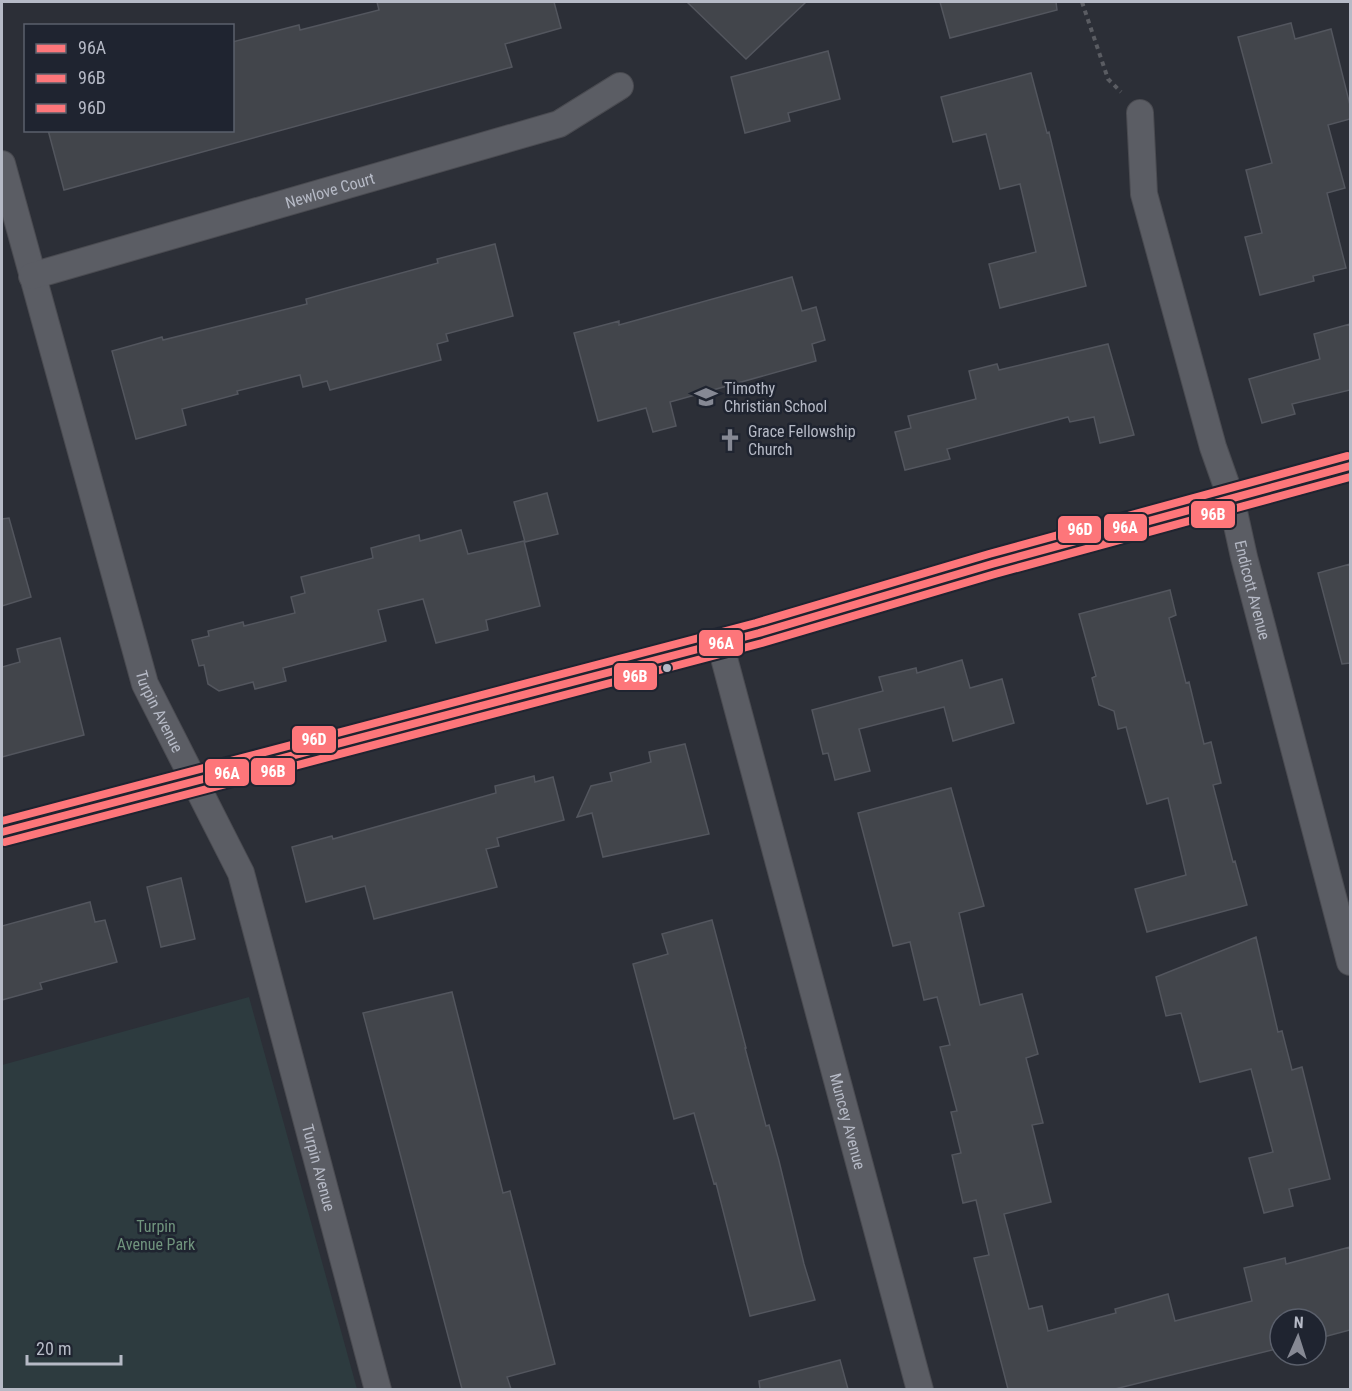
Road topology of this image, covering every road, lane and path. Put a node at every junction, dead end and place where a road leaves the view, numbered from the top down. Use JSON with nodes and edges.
{"nodes":[{"id":1,"x":1082,"y":2,"type":"edge"},
{"id":2,"x":620,"y":86,"type":"dead end"},
{"id":3,"x":1140,"y":112,"type":"joint"},
{"id":4,"x":2,"y":164,"type":"edge"},
{"id":5,"x":32,"y":276,"type":"junction"},
{"id":6,"x":1350,"y":465,"type":"edge"},
{"id":7,"x":1231,"y":498,"type":"junction"},
{"id":8,"x":720,"y":643,"type":"junction"},
{"id":9,"x":195,"y":780,"type":"junction"},
{"id":10,"x":2,"y":832,"type":"edge"},
{"id":11,"x":1349,"y":952,"type":"edge"},
{"id":12,"x":378,"y":1389,"type":"edge"},
{"id":13,"x":920,"y":1389,"type":"edge"}],
"edges":[{"from":1,"to":3,"type":"path"},
{"from":2,"to":5,"type":"street","name":"Newlove Court"},
{"from":3,"to":7,"type":"street","name":"Endicott Avenue"},
{"from":4,"to":5,"type":"street","name":"Turpin Avenue"},
{"from":5,"to":9,"type":"street","name":"Turpin Avenue"},
{"from":6,"to":7,"type":"street"},
{"from":7,"to":8,"type":"street"},
{"from":7,"to":11,"type":"street","name":"Endicott Avenue"},
{"from":8,"to":9,"type":"street"},
{"from":8,"to":13,"type":"street","name":"Muncey Avenue"},
{"from":9,"to":10,"type":"street"},
{"from":9,"to":12,"type":"street","name":"Turpin Avenue"}]}
